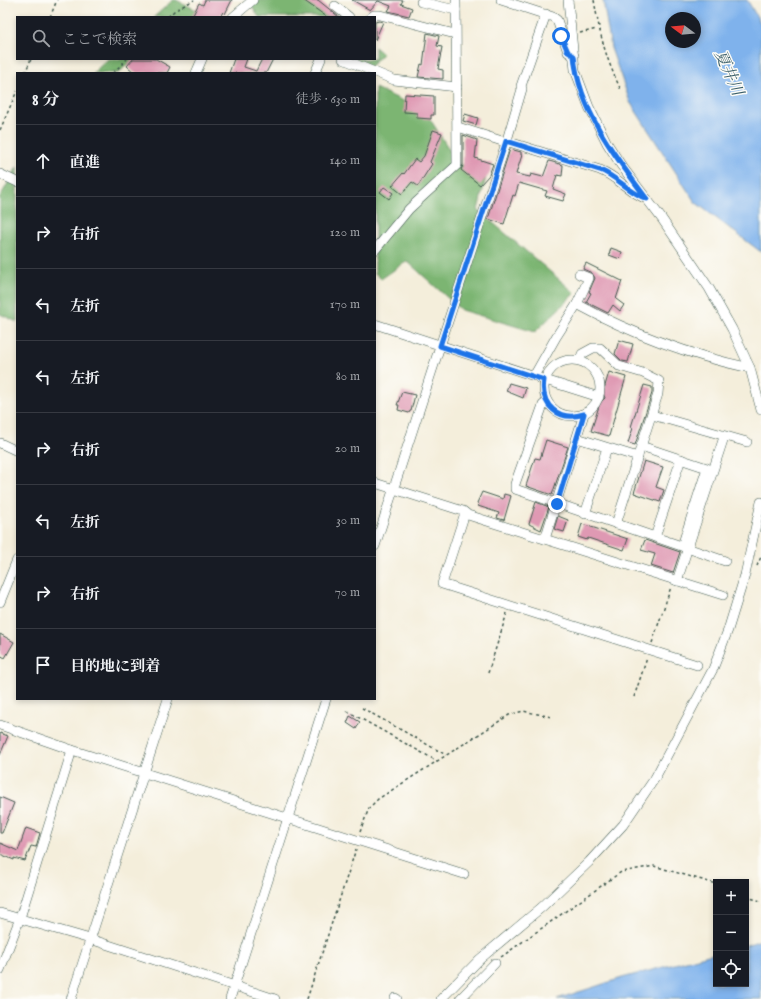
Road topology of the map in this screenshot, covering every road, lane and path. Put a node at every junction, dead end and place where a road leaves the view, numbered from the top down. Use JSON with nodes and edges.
{"nodes":[{"id":1,"x":57,"y":0,"type":"edge"},
{"id":2,"x":194,"y":0,"type":"edge"},
{"id":3,"x":254,"y":0,"type":"edge"},
{"id":4,"x":456,"y":0,"type":"edge"},
{"id":5,"x":501,"y":0,"type":"edge"},
{"id":6,"x":568,"y":0,"type":"edge"},
{"id":7,"x":594,"y":0,"type":"edge"},
{"id":8,"x":421,"y":2,"type":"dead end"},
{"id":9,"x":335,"y":6,"type":"dead end"},
{"id":10,"x":456,"y":10,"type":"junction"},
{"id":11,"x":546,"y":14,"type":"junction"},
{"id":12,"x":50,"y":16,"type":"edge"},
{"id":13,"x":169,"y":16,"type":"edge"},
{"id":14,"x":234,"y":16,"type":"edge"},
{"id":15,"x":348,"y":16,"type":"edge"},
{"id":16,"x":372,"y":16,"type":"edge"},
{"id":17,"x":598,"y":28,"type":"junction"},
{"id":18,"x":455,"y":34,"type":"junction"},
{"id":19,"x":572,"y":34,"type":"junction"},
{"id":20,"x":574,"y":56,"type":"junction"},
{"id":21,"x":31,"y":60,"type":"edge"},
{"id":22,"x":126,"y":60,"type":"edge"},
{"id":23,"x":202,"y":60,"type":"edge"},
{"id":24,"x":321,"y":60,"type":"edge"},
{"id":25,"x":345,"y":60,"type":"edge"},
{"id":26,"x":25,"y":72,"type":"edge"},
{"id":27,"x":115,"y":72,"type":"edge"},
{"id":28,"x":196,"y":72,"type":"edge"},
{"id":29,"x":315,"y":72,"type":"edge"},
{"id":30,"x":375,"y":72,"type":"edge"},
{"id":31,"x":376,"y":73,"type":"edge"},
{"id":32,"x":457,"y":87,"type":"junction"},
{"id":33,"x":620,"y":90,"type":"dead end"},
{"id":34,"x":16,"y":94,"type":"edge"},
{"id":35,"x":458,"y":127,"type":"junction"},
{"id":36,"x":0,"y":130,"type":"edge"},
{"id":37,"x":506,"y":142,"type":"junction"},
{"id":38,"x":0,"y":174,"type":"edge"},
{"id":39,"x":16,"y":182,"type":"edge"},
{"id":40,"x":647,"y":199,"type":"junction"},
{"id":41,"x":376,"y":249,"type":"edge"},
{"id":42,"x":579,"y":274,"type":"dead end"},
{"id":43,"x":577,"y":304,"type":"junction"},
{"id":44,"x":376,"y":324,"type":"edge"},
{"id":45,"x":440,"y":346,"type":"junction"},
{"id":46,"x":580,"y":360,"type":"junction"},
{"id":47,"x":750,"y":368,"type":"junction"},
{"id":48,"x":534,"y":376,"type":"junction"},
{"id":49,"x":544,"y":380,"type":"junction"},
{"id":50,"x":599,"y":397,"type":"junction"},
{"id":51,"x":547,"y":402,"type":"junction"},
{"id":52,"x":761,"y":410,"type":"edge"},
{"id":53,"x":584,"y":414,"type":"junction"},
{"id":54,"x":652,"y":415,"type":"junction"},
{"id":55,"x":724,"y":437,"type":"junction"},
{"id":56,"x":577,"y":438,"type":"junction"},
{"id":57,"x":747,"y":442,"type":"dead end"},
{"id":58,"x":0,"y":443,"type":"edge"},
{"id":59,"x":641,"y":446,"type":"junction"},
{"id":60,"x":607,"y":448,"type":"junction"},
{"id":61,"x":16,"y":450,"type":"edge"},
{"id":62,"x":638,"y":457,"type":"junction"},
{"id":63,"x":681,"y":459,"type":"junction"},
{"id":64,"x":376,"y":483,"type":"edge"},
{"id":65,"x":393,"y":489,"type":"junction"},
{"id":66,"x":761,"y":502,"type":"edge"},
{"id":67,"x":557,"y":504,"type":"junction"},
{"id":68,"x":465,"y":513,"type":"junction"},
{"id":69,"x":585,"y":514,"type":"junction"},
{"id":70,"x":616,"y":524,"type":"junction"},
{"id":71,"x":655,"y":537,"type":"junction"},
{"id":72,"x":545,"y":539,"type":"junction"},
{"id":73,"x":376,"y":543,"type":"edge"},
{"id":74,"x":685,"y":547,"type":"junction"},
{"id":75,"x":725,"y":561,"type":"dead end"},
{"id":76,"x":16,"y":562,"type":"edge"},
{"id":77,"x":675,"y":580,"type":"junction"},
{"id":78,"x":723,"y":595,"type":"dead end"},
{"id":79,"x":0,"y":602,"type":"edge"},
{"id":80,"x":509,"y":605,"type":"junction"},
{"id":81,"x":650,"y":650,"type":"junction"},
{"id":82,"x":696,"y":665,"type":"dead end"},
{"id":83,"x":488,"y":673,"type":"dead end"},
{"id":84,"x":634,"y":698,"type":"dead end"},
{"id":85,"x":168,"y":700,"type":"edge"},
{"id":86,"x":326,"y":700,"type":"edge"},
{"id":87,"x":362,"y":708,"type":"dead end"},
{"id":88,"x":347,"y":711,"type":"dead end"},
{"id":89,"x":552,"y":717,"type":"dead end"},
{"id":90,"x":0,"y":725,"type":"edge"},
{"id":91,"x":72,"y":750,"type":"junction"},
{"id":92,"x":446,"y":755,"type":"junction"},
{"id":93,"x":437,"y":761,"type":"junction"},
{"id":94,"x":144,"y":772,"type":"junction"},
{"id":95,"x":288,"y":818,"type":"junction"},
{"id":96,"x":358,"y":840,"type":"junction"},
{"id":97,"x":464,"y":874,"type":"dead end"},
{"id":98,"x":713,"y":883,"type":"edge"},
{"id":99,"x":749,"y":898,"type":"edge"},
{"id":100,"x":761,"y":901,"type":"edge"},
{"id":101,"x":0,"y":913,"type":"edge"},
{"id":102,"x":20,"y":918,"type":"junction"},
{"id":103,"x":90,"y":939,"type":"junction"},
{"id":104,"x":495,"y":963,"type":"joint"},
{"id":105,"x":0,"y":970,"type":"edge"},
{"id":106,"x":234,"y":986,"type":"junction"},
{"id":107,"x":71,"y":999,"type":"edge"},
{"id":108,"x":230,"y":999,"type":"edge"},
{"id":109,"x":275,"y":999,"type":"edge"},
{"id":110,"x":307,"y":999,"type":"edge"},
{"id":111,"x":441,"y":999,"type":"edge"},
{"id":112,"x":460,"y":999,"type":"edge"}],
"edges":[{"from":1,"to":12,"type":"path"},
{"from":2,"to":13,"type":"path"},
{"from":3,"to":14,"type":"street"},
{"from":4,"to":10,"type":"street"},
{"from":5,"to":11,"type":"street"},
{"from":6,"to":19,"type":"street"},
{"from":7,"to":17,"type":"path"},
{"from":8,"to":10,"type":"street"},
{"from":9,"to":15,"type":"street"},
{"from":10,"to":18,"type":"street"},
{"from":11,"to":20,"type":"street"},
{"from":11,"to":37,"type":"street"},
{"from":16,"to":18,"type":"street"},
{"from":17,"to":19,"type":"path"},
{"from":17,"to":33,"type":"path"},
{"from":18,"to":32,"type":"street"},
{"from":19,"to":20,"type":"street"},
{"from":20,"to":40,"type":"street"},
{"from":21,"to":26,"type":"path"},
{"from":22,"to":27,"type":"path"},
{"from":23,"to":28,"type":"street"},
{"from":24,"to":29,"type":"street"},
{"from":25,"to":30,"type":"street"},
{"from":31,"to":32,"type":"street"},
{"from":32,"to":35,"type":"street"},
{"from":34,"to":36,"type":"path"},
{"from":35,"to":37,"type":"street"},
{"from":35,"to":41,"type":"street"},
{"from":37,"to":40,"type":"street"},
{"from":37,"to":45,"type":"street"},
{"from":38,"to":39,"type":"street"},
{"from":40,"to":47,"type":"street"},
{"from":42,"to":43,"type":"street"},
{"from":43,"to":47,"type":"street"},
{"from":43,"to":48,"type":"street"},
{"from":44,"to":45,"type":"street"},
{"from":45,"to":48,"type":"street"},
{"from":45,"to":65,"type":"street"},
{"from":46,"to":49,"type":"street"},
{"from":46,"to":50,"type":"street"},
{"from":46,"to":54,"type":"street"},
{"from":47,"to":52,"type":"street"},
{"from":48,"to":49,"type":"street"},
{"from":49,"to":50,"type":"street"},
{"from":49,"to":51,"type":"street"},
{"from":50,"to":53,"type":"street"},
{"from":51,"to":53,"type":"street"},
{"from":51,"to":67,"type":"street"},
{"from":53,"to":56,"type":"street"},
{"from":54,"to":55,"type":"street"},
{"from":54,"to":59,"type":"street"},
{"from":55,"to":57,"type":"street"},
{"from":55,"to":74,"type":"street"},
{"from":56,"to":60,"type":"street"},
{"from":56,"to":67,"type":"street"},
{"from":58,"to":61,"type":"street"},
{"from":59,"to":62,"type":"street"},
{"from":59,"to":63,"type":"street"},
{"from":60,"to":62,"type":"street"},
{"from":60,"to":69,"type":"street"},
{"from":62,"to":70,"type":"street"},
{"from":63,"to":71,"type":"street"},
{"from":63,"to":74,"type":"street"},
{"from":64,"to":65,"type":"street"},
{"from":65,"to":68,"type":"street"},
{"from":65,"to":73,"type":"street"},
{"from":66,"to":111,"type":"street"},
{"from":67,"to":69,"type":"street"},
{"from":67,"to":72,"type":"street"},
{"from":68,"to":72,"type":"street"},
{"from":68,"to":80,"type":"street"},
{"from":69,"to":70,"type":"street"},
{"from":70,"to":71,"type":"street"},
{"from":71,"to":74,"type":"street"},
{"from":72,"to":77,"type":"street"},
{"from":74,"to":75,"type":"street"},
{"from":74,"to":77,"type":"street"},
{"from":76,"to":79,"type":"street"},
{"from":77,"to":78,"type":"street"},
{"from":77,"to":81,"type":"path"},
{"from":80,"to":81,"type":"street"},
{"from":80,"to":83,"type":"path"},
{"from":81,"to":82,"type":"street"},
{"from":81,"to":84,"type":"path"},
{"from":85,"to":94,"type":"street"},
{"from":86,"to":95,"type":"street"},
{"from":87,"to":92,"type":"path"},
{"from":88,"to":93,"type":"path"},
{"from":89,"to":92,"type":"path"},
{"from":90,"to":91,"type":"street"},
{"from":91,"to":94,"type":"street"},
{"from":91,"to":102,"type":"street"},
{"from":92,"to":93,"type":"path"},
{"from":93,"to":96,"type":"path"},
{"from":94,"to":95,"type":"street"},
{"from":94,"to":103,"type":"street"},
{"from":95,"to":96,"type":"street"},
{"from":95,"to":106,"type":"street"},
{"from":96,"to":97,"type":"street"},
{"from":96,"to":110,"type":"path"},
{"from":98,"to":104,"type":"path"},
{"from":99,"to":100,"type":"path"},
{"from":101,"to":102,"type":"street"},
{"from":102,"to":103,"type":"street"},
{"from":102,"to":105,"type":"street"},
{"from":103,"to":106,"type":"street"},
{"from":103,"to":107,"type":"street"},
{"from":104,"to":112,"type":"street"},
{"from":106,"to":108,"type":"street"},
{"from":106,"to":109,"type":"street"}]}
